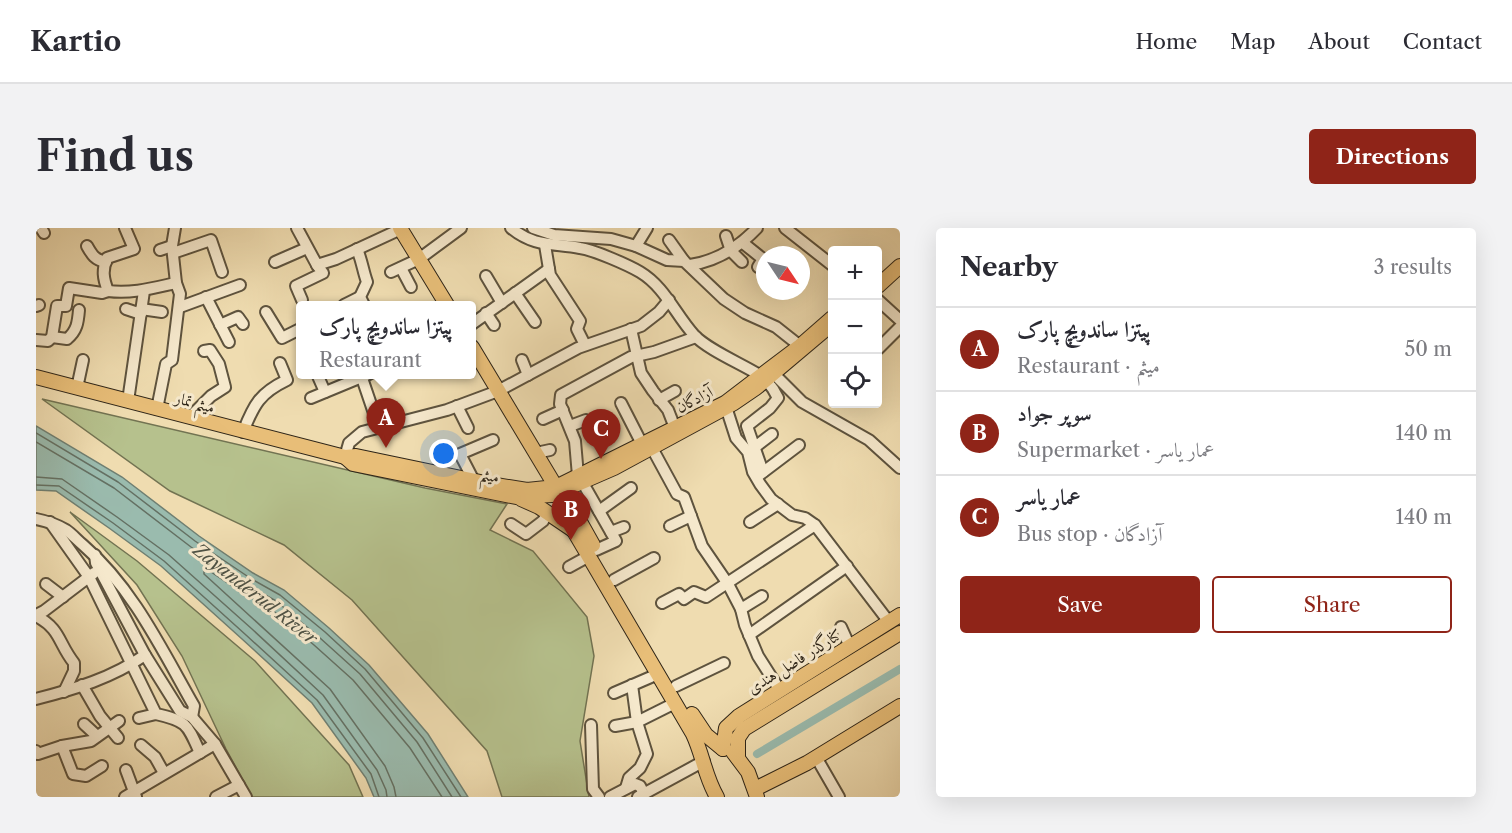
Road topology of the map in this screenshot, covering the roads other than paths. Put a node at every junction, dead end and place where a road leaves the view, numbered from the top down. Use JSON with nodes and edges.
{"nodes":[{"id":1,"x":124,"y":228,"type":"edge"},
{"id":2,"x":175,"y":228,"type":"edge"},
{"id":3,"x":297,"y":228,"type":"edge"},
{"id":4,"x":461,"y":228,"type":"edge"},
{"id":5,"x":511,"y":228,"type":"edge"},
{"id":6,"x":533,"y":228,"type":"edge"},
{"id":7,"x":647,"y":228,"type":"edge"},
{"id":8,"x":757,"y":228,"type":"edge"},
{"id":9,"x":785,"y":228,"type":"edge"},
{"id":10,"x":400,"y":229,"type":"edge"},
{"id":11,"x":590,"y":232,"type":"edge"},
{"id":12,"x":726,"y":236,"type":"dead end"},
{"id":13,"x":669,"y":240,"type":"dead end"},
{"id":14,"x":743,"y":243,"type":"junction"},
{"id":15,"x":545,"y":245,"type":"junction"},
{"id":16,"x":87,"y":246,"type":"dead end"},
{"id":17,"x":636,"y":246,"type":"junction"},
{"id":18,"x":307,"y":248,"type":"junction"},
{"id":19,"x":172,"y":249,"type":"junction"},
{"id":20,"x":357,"y":249,"type":"junction"},
{"id":21,"x":160,"y":250,"type":"dead end"},
{"id":22,"x":731,"y":251,"type":"junction"},
{"id":23,"x":756,"y":253,"type":"edge"},
{"id":24,"x":419,"y":259,"type":"junction"},
{"id":25,"x":900,"y":261,"type":"edge"},
{"id":26,"x":106,"y":262,"type":"junction"},
{"id":27,"x":275,"y":262,"type":"dead end"},
{"id":28,"x":742,"y":262,"type":"dead end"},
{"id":29,"x":828,"y":262,"type":"edge"},
{"id":30,"x":687,"y":263,"type":"junction"},
{"id":31,"x":317,"y":265,"type":"junction"},
{"id":32,"x":900,"y":266,"type":"edge"},
{"id":33,"x":549,"y":269,"type":"junction"},
{"id":34,"x":222,"y":272,"type":"dead end"},
{"id":35,"x":486,"y":276,"type":"dead end"},
{"id":36,"x":882,"y":276,"type":"edge"},
{"id":37,"x":882,"y":282,"type":"edge"},
{"id":38,"x":176,"y":283,"type":"junction"},
{"id":39,"x":240,"y":285,"type":"dead end"},
{"id":40,"x":411,"y":287,"type":"dead end"},
{"id":41,"x":108,"y":291,"type":"junction"},
{"id":42,"x":144,"y":291,"type":"junction"},
{"id":43,"x":515,"y":293,"type":"junction"},
{"id":44,"x":206,"y":297,"type":"junction"},
{"id":45,"x":302,"y":300,"type":"dead end"},
{"id":46,"x":669,"y":300,"type":"junction"},
{"id":47,"x":362,"y":301,"type":"edge"},
{"id":48,"x":444,"y":301,"type":"edge"},
{"id":49,"x":502,"y":303,"type":"junction"},
{"id":50,"x":882,"y":304,"type":"edge"},
{"id":51,"x":180,"y":307,"type":"junction"},
{"id":52,"x":126,"y":309,"type":"dead end"},
{"id":53,"x":79,"y":310,"type":"dead end"},
{"id":54,"x":141,"y":311,"type":"junction"},
{"id":55,"x":162,"y":312,"type":"dead end"},
{"id":56,"x":266,"y":312,"type":"dead end"},
{"id":57,"x":486,"y":314,"type":"junction"},
{"id":58,"x":900,"y":320,"type":"edge"},
{"id":59,"x":476,"y":321,"type":"edge"},
{"id":60,"x":535,"y":322,"type":"dead end"},
{"id":61,"x":828,"y":322,"type":"edge"},
{"id":62,"x":243,"y":324,"type":"dead end"},
{"id":63,"x":494,"y":325,"type":"dead end"},
{"id":64,"x":220,"y":326,"type":"junction"},
{"id":65,"x":828,"y":327,"type":"edge"},
{"id":66,"x":900,"y":327,"type":"edge"},
{"id":67,"x":631,"y":329,"type":"junction"},
{"id":68,"x":296,"y":330,"type":"edge"},
{"id":69,"x":696,"y":337,"type":"junction"},
{"id":70,"x":52,"y":338,"type":"junction"},
{"id":71,"x":36,"y":340,"type":"edge"},
{"id":72,"x":229,"y":342,"type":"dead end"},
{"id":73,"x":585,"y":345,"type":"junction"},
{"id":74,"x":882,"y":345,"type":"edge"},
{"id":75,"x":800,"y":346,"type":"junction"},
{"id":76,"x":204,"y":351,"type":"dead end"},
{"id":77,"x":638,"y":356,"type":"junction"},
{"id":78,"x":476,"y":358,"type":"edge"},
{"id":79,"x":83,"y":360,"type":"dead end"},
{"id":80,"x":522,"y":360,"type":"dead end"},
{"id":81,"x":280,"y":363,"type":"dead end"},
{"id":82,"x":528,"y":375,"type":"junction"},
{"id":83,"x":36,"y":377,"type":"edge"},
{"id":84,"x":767,"y":377,"type":"junction"},
{"id":85,"x":319,"y":379,"type":"edge"},
{"id":86,"x":358,"y":379,"type":"edge"},
{"id":87,"x":367,"y":379,"type":"edge"},
{"id":88,"x":77,"y":388,"type":"junction"},
{"id":89,"x":498,"y":391,"type":"junction"},
{"id":90,"x":675,"y":391,"type":"dead end"},
{"id":91,"x":325,"y":392,"type":"junction"},
{"id":92,"x":311,"y":398,"type":"dead end"},
{"id":93,"x":660,"y":400,"type":"junction"},
{"id":94,"x":128,"y":401,"type":"junction"},
{"id":95,"x":621,"y":403,"type":"dead end"},
{"id":96,"x":457,"y":406,"type":"junction"},
{"id":97,"x":726,"y":407,"type":"junction"},
{"id":98,"x":157,"y":409,"type":"junction"},
{"id":99,"x":563,"y":410,"type":"junction"},
{"id":100,"x":190,"y":417,"type":"junction"},
{"id":101,"x":543,"y":419,"type":"dead end"},
{"id":102,"x":586,"y":420,"type":"dead end"},
{"id":103,"x":570,"y":426,"type":"junction"},
{"id":104,"x":379,"y":428,"type":"junction"},
{"id":105,"x":468,"y":428,"type":"dead end"},
{"id":106,"x":675,"y":428,"type":"junction"},
{"id":107,"x":243,"y":432,"type":"junction"},
{"id":108,"x":772,"y":434,"type":"dead end"},
{"id":109,"x":493,"y":440,"type":"dead end"},
{"id":110,"x":799,"y":445,"type":"dead end"},
{"id":111,"x":647,"y":446,"type":"junction"},
{"id":112,"x":755,"y":447,"type":"junction"},
{"id":113,"x":550,"y":450,"type":"dead end"},
{"id":114,"x":536,"y":453,"type":"junction"},
{"id":115,"x":345,"y":457,"type":"junction"},
{"id":116,"x":900,"y":468,"type":"edge"},
{"id":117,"x":759,"y":475,"type":"junction"},
{"id":118,"x":585,"y":480,"type":"junction"},
{"id":119,"x":474,"y":481,"type":"junction"},
{"id":120,"x":631,"y":488,"type":"dead end"},
{"id":121,"x":558,"y":490,"type":"junction"},
{"id":122,"x":516,"y":497,"type":"junction"},
{"id":123,"x":778,"y":504,"type":"junction"},
{"id":124,"x":599,"y":511,"type":"junction"},
{"id":125,"x":548,"y":513,"type":"junction"},
{"id":126,"x":691,"y":516,"type":"junction"},
{"id":127,"x":36,"y":519,"type":"edge"},
{"id":128,"x":50,"y":522,"type":"junction"},
{"id":129,"x":750,"y":522,"type":"dead end"},
{"id":130,"x":510,"y":524,"type":"dead end"},
{"id":131,"x":576,"y":525,"type":"junction"},
{"id":132,"x":815,"y":525,"type":"junction"},
{"id":133,"x":670,"y":526,"type":"dead end"},
{"id":134,"x":624,"y":527,"type":"dead end"},
{"id":135,"x":611,"y":532,"type":"junction"},
{"id":136,"x":65,"y":542,"type":"junction"},
{"id":137,"x":50,"y":544,"type":"dead end"},
{"id":138,"x":592,"y":553,"type":"junction"},
{"id":139,"x":95,"y":555,"type":"junction"},
{"id":140,"x":654,"y":558,"type":"dead end"},
{"id":141,"x":847,"y":566,"type":"junction"},
{"id":142,"x":569,"y":567,"type":"dead end"},
{"id":143,"x":99,"y":570,"type":"junction"},
{"id":144,"x":89,"y":577,"type":"junction"},
{"id":145,"x":614,"y":580,"type":"junction"},
{"id":146,"x":46,"y":584,"type":"dead end"},
{"id":147,"x":728,"y":584,"type":"junction"},
{"id":148,"x":762,"y":596,"type":"dead end"},
{"id":149,"x":63,"y":597,"type":"junction"},
{"id":150,"x":662,"y":603,"type":"dead end"},
{"id":151,"x":741,"y":609,"type":"junction"},
{"id":152,"x":36,"y":616,"type":"edge"},
{"id":153,"x":894,"y":619,"type":"edge"},
{"id":154,"x":841,"y":627,"type":"dead end"},
{"id":155,"x":900,"y":633,"type":"edge"},
{"id":156,"x":749,"y":635,"type":"junction"},
{"id":157,"x":850,"y":646,"type":"junction"},
{"id":158,"x":145,"y":655,"type":"junction"},
{"id":159,"x":724,"y":663,"type":"dead end"},
{"id":160,"x":131,"y":664,"type":"junction"},
{"id":161,"x":658,"y":674,"type":"junction"},
{"id":162,"x":82,"y":685,"type":"junction"},
{"id":163,"x":632,"y":685,"type":"junction"},
{"id":164,"x":676,"y":686,"type":"junction"},
{"id":165,"x":779,"y":689,"type":"junction"},
{"id":166,"x":64,"y":692,"type":"junction"},
{"id":167,"x":614,"y":693,"type":"dead end"},
{"id":168,"x":36,"y":699,"type":"edge"},
{"id":169,"x":675,"y":703,"type":"junction"},
{"id":170,"x":900,"y":706,"type":"edge"},
{"id":171,"x":156,"y":714,"type":"junction"},
{"id":172,"x":192,"y":717,"type":"junction"},
{"id":173,"x":139,"y":718,"type":"dead end"},
{"id":174,"x":119,"y":721,"type":"dead end"},
{"id":175,"x":637,"y":722,"type":"junction"},
{"id":176,"x":84,"y":724,"type":"dead end"},
{"id":177,"x":591,"y":725,"type":"dead end"},
{"id":178,"x":615,"y":726,"type":"dead end"},
{"id":179,"x":108,"y":728,"type":"junction"},
{"id":180,"x":97,"y":736,"type":"junction"},
{"id":181,"x":118,"y":738,"type":"dead end"},
{"id":182,"x":215,"y":744,"type":"junction"},
{"id":183,"x":141,"y":745,"type":"dead end"},
{"id":184,"x":62,"y":746,"type":"junction"},
{"id":185,"x":723,"y":749,"type":"junction"},
{"id":186,"x":36,"y":751,"type":"edge"},
{"id":187,"x":200,"y":753,"type":"junction"},
{"id":188,"x":816,"y":757,"type":"junction"},
{"id":189,"x":738,"y":758,"type":"junction"},
{"id":190,"x":704,"y":761,"type":"junction"},
{"id":191,"x":102,"y":766,"type":"dead end"},
{"id":192,"x":126,"y":770,"type":"dead end"},
{"id":193,"x":164,"y":773,"type":"junction"},
{"id":194,"x":239,"y":785,"type":"junction"},
{"id":195,"x":626,"y":788,"type":"junction"},
{"id":196,"x":712,"y":793,"type":"edge"},
{"id":197,"x":756,"y":793,"type":"edge"},
{"id":198,"x":132,"y":795,"type":"edge"},
{"id":199,"x":641,"y":795,"type":"edge"},
{"id":200,"x":216,"y":797,"type":"edge"},
{"id":201,"x":246,"y":797,"type":"edge"},
{"id":202,"x":598,"y":797,"type":"edge"},
{"id":203,"x":610,"y":797,"type":"edge"},
{"id":204,"x":838,"y":797,"type":"edge"}],
"edges":[{"from":1,"to":26,"type":"street"},
{"from":2,"to":19,"type":"street"},
{"from":3,"to":18,"type":"street"},
{"from":4,"to":24,"type":"street"},
{"from":5,"to":15,"type":"street"},
{"from":6,"to":11,"type":"street"},
{"from":7,"to":17,"type":"street"},
{"from":8,"to":14,"type":"street"},
{"from":9,"to":29,"type":"street"},
{"from":10,"to":20,"type":"street"},
{"from":10,"to":24,"type":"main road"},
{"from":11,"to":17,"type":"street"},
{"from":12,"to":22,"type":"street"},
{"from":13,"to":30,"type":"street"},
{"from":14,"to":22,"type":"street"},
{"from":14,"to":23,"type":"street"},
{"from":15,"to":33,"type":"street"},
{"from":15,"to":46,"type":"street"},
{"from":16,"to":26,"type":"street"},
{"from":17,"to":30,"type":"street"},
{"from":18,"to":27,"type":"street"},
{"from":18,"to":31,"type":"street"},
{"from":19,"to":21,"type":"street"},
{"from":19,"to":34,"type":"street"},
{"from":19,"to":38,"type":"street"},
{"from":20,"to":31,"type":"street"},
{"from":20,"to":47,"type":"street"},
{"from":22,"to":28,"type":"street"},
{"from":22,"to":30,"type":"street"},
{"from":24,"to":40,"type":"street"},
{"from":24,"to":48,"type":"main road"},
{"from":25,"to":36,"type":"main road"},
{"from":26,"to":41,"type":"street"},
{"from":30,"to":75,"type":"street"},
{"from":31,"to":45,"type":"street"},
{"from":32,"to":37,"type":"main road"},
{"from":33,"to":43,"type":"street"},
{"from":33,"to":73,"type":"street"},
{"from":35,"to":49,"type":"street"},
{"from":38,"to":42,"type":"street"},
{"from":38,"to":51,"type":"street"},
{"from":39,"to":44,"type":"street"},
{"from":41,"to":42,"type":"street"},
{"from":41,"to":70,"type":"street"},
{"from":42,"to":54,"type":"street"},
{"from":43,"to":49,"type":"street"},
{"from":43,"to":60,"type":"street"},
{"from":44,"to":51,"type":"street"},
{"from":44,"to":64,"type":"street"},
{"from":46,"to":67,"type":"street"},
{"from":46,"to":69,"type":"street"},
{"from":49,"to":57,"type":"street"},
{"from":50,"to":58,"type":"street"},
{"from":51,"to":98,"type":"street"},
{"from":52,"to":54,"type":"street"},
{"from":53,"to":70,"type":"street"},
{"from":54,"to":55,"type":"street"},
{"from":54,"to":94,"type":"street"},
{"from":56,"to":68,"type":"street"},
{"from":57,"to":59,"type":"street"},
{"from":57,"to":63,"type":"street"},
{"from":61,"to":75,"type":"main road","name":"آزادگان"},
{"from":62,"to":64,"type":"street"},
{"from":64,"to":72,"type":"street"},
{"from":65,"to":84,"type":"main road","name":"آزادگان"},
{"from":66,"to":74,"type":"street"},
{"from":67,"to":73,"type":"street"},
{"from":67,"to":77,"type":"street"},
{"from":69,"to":77,"type":"street"},
{"from":69,"to":84,"type":"street"},
{"from":70,"to":71,"type":"street"},
{"from":73,"to":82,"type":"street"},
{"from":75,"to":84,"type":"main road","name":"آزادگان"},
{"from":76,"to":100,"type":"street"},
{"from":77,"to":93,"type":"street"},
{"from":77,"to":99,"type":"street"},
{"from":78,"to":89,"type":"main road"},
{"from":79,"to":88,"type":"street"},
{"from":80,"to":82,"type":"street"},
{"from":81,"to":107,"type":"street"},
{"from":82,"to":89,"type":"street"},
{"from":83,"to":88,"type":"main road","name":"میثم تمار"},
{"from":84,"to":97,"type":"main road","name":"آزادگان"},
{"from":84,"to":106,"type":"main road","name":"آزادگان"},
{"from":84,"to":112,"type":"street"},
{"from":84,"to":116,"type":"street"},
{"from":85,"to":91,"type":"street"},
{"from":86,"to":91,"type":"street"},
{"from":87,"to":104,"type":"street"},
{"from":88,"to":94,"type":"main road","name":"میثم تمار"},
{"from":89,"to":96,"type":"street"},
{"from":89,"to":114,"type":"main road"},
{"from":90,"to":93,"type":"street"},
{"from":91,"to":92,"type":"street"},
{"from":93,"to":106,"type":"street"},
{"from":94,"to":98,"type":"main road","name":"میثم تمار"},
{"from":95,"to":111,"type":"street"},
{"from":96,"to":104,"type":"street"},
{"from":96,"to":105,"type":"street"},
{"from":97,"to":111,"type":"main road","name":"آزادگان"},
{"from":97,"to":117,"type":"street"},
{"from":98,"to":100,"type":"main road","name":"میثم تمار"},
{"from":99,"to":101,"type":"street"},
{"from":99,"to":103,"type":"street"},
{"from":100,"to":107,"type":"main road","name":"میثم تمار"},
{"from":102,"to":103,"type":"street"},
{"from":103,"to":118,"type":"street"},
{"from":104,"to":115,"type":"street"},
{"from":106,"to":111,"type":"main road","name":"آزادگان"},
{"from":107,"to":115,"type":"main road","name":"میثم تمار"},
{"from":108,"to":112,"type":"street"},
{"from":109,"to":119,"type":"street"},
{"from":110,"to":117,"type":"street"},
{"from":111,"to":118,"type":"main road","name":"آزادگان"},
{"from":111,"to":126,"type":"street"},
{"from":112,"to":117,"type":"street"},
{"from":113,"to":114,"type":"street"},
{"from":114,"to":121,"type":"main road"},
{"from":115,"to":119,"type":"main road","name":"میثم"},
{"from":115,"to":122,"type":"main road","name":"میثم"},
{"from":117,"to":123,"type":"street"},
{"from":118,"to":121,"type":"main road","name":"آزادگان"},
{"from":118,"to":124,"type":"street"},
{"from":118,"to":131,"type":"main road"},
{"from":119,"to":121,"type":"main road","name":"میثم"},
{"from":120,"to":124,"type":"street"},
{"from":121,"to":122,"type":"main road","name":"میثم"},
{"from":121,"to":131,"type":"main road"},
{"from":122,"to":125,"type":"main road"},
{"from":123,"to":129,"type":"street"},
{"from":123,"to":132,"type":"street"},
{"from":124,"to":135,"type":"street"},
{"from":125,"to":130,"type":"street"},
{"from":125,"to":131,"type":"main road"},
{"from":126,"to":133,"type":"street"},
{"from":126,"to":147,"type":"street"},
{"from":127,"to":128,"type":"street"},
{"from":128,"to":136,"type":"street"},
{"from":128,"to":139,"type":"street"},
{"from":131,"to":138,"type":"main road"},
{"from":132,"to":141,"type":"street"},
{"from":132,"to":147,"type":"street"},
{"from":134,"to":135,"type":"street"},
{"from":135,"to":138,"type":"street"},
{"from":136,"to":137,"type":"street"},
{"from":136,"to":144,"type":"street"},
{"from":138,"to":142,"type":"street"},
{"from":138,"to":145,"type":"main road"},
{"from":138,"to":161,"type":"main road"},
{"from":139,"to":143,"type":"street"},
{"from":139,"to":172,"type":"street"},
{"from":140,"to":145,"type":"street"},
{"from":141,"to":153,"type":"street"},
{"from":141,"to":156,"type":"street"},
{"from":143,"to":144,"type":"street"},
{"from":143,"to":158,"type":"street"},
{"from":144,"to":149,"type":"street"},
{"from":144,"to":160,"type":"street"},
{"from":145,"to":164,"type":"main road"},
{"from":146,"to":149,"type":"street"},
{"from":147,"to":150,"type":"street"},
{"from":147,"to":151,"type":"street"},
{"from":148,"to":151,"type":"street"},
{"from":149,"to":152,"type":"street"},
{"from":151,"to":156,"type":"street"},
{"from":152,"to":166,"type":"street"},
{"from":153,"to":157,"type":"main road","name":"کنارگذر فاضل هندی"},
{"from":154,"to":157,"type":"street"},
{"from":155,"to":189,"type":"main road"},
{"from":156,"to":165,"type":"street"},
{"from":157,"to":165,"type":"main road","name":"کنارگذر فاضل هندی"},
{"from":158,"to":160,"type":"street"},
{"from":158,"to":172,"type":"street"},
{"from":159,"to":164,"type":"street"},
{"from":160,"to":162,"type":"street"},
{"from":160,"to":171,"type":"street"},
{"from":161,"to":163,"type":"street"},
{"from":161,"to":169,"type":"main road"},
{"from":162,"to":166,"type":"street"},
{"from":162,"to":179,"type":"street"},
{"from":163,"to":167,"type":"street"},
{"from":163,"to":175,"type":"street"},
{"from":164,"to":185,"type":"main road"},
{"from":165,"to":185,"type":"main road","name":"کنارگذر فاضل هندی"},
{"from":166,"to":168,"type":"street"},
{"from":169,"to":175,"type":"street"},
{"from":169,"to":190,"type":"main road"},
{"from":170,"to":188,"type":"main road"},
{"from":171,"to":173,"type":"street"},
{"from":171,"to":187,"type":"street"},
{"from":172,"to":182,"type":"street"},
{"from":174,"to":179,"type":"street"},
{"from":175,"to":178,"type":"street"},
{"from":175,"to":195,"type":"street"},
{"from":176,"to":180,"type":"street"},
{"from":177,"to":202,"type":"street"},
{"from":179,"to":180,"type":"street"},
{"from":179,"to":181,"type":"street"},
{"from":180,"to":184,"type":"street"},
{"from":182,"to":187,"type":"street"},
{"from":182,"to":194,"type":"street"},
{"from":183,"to":193,"type":"street"},
{"from":184,"to":186,"type":"street"},
{"from":184,"to":191,"type":"street"},
{"from":185,"to":189,"type":"main road"},
{"from":185,"to":190,"type":"main road"},
{"from":187,"to":193,"type":"street"},
{"from":188,"to":197,"type":"main road"},
{"from":188,"to":204,"type":"street"},
{"from":189,"to":197,"type":"main road"},
{"from":190,"to":196,"type":"main road"},
{"from":190,"to":199,"type":"street"},
{"from":192,"to":198,"type":"street"},
{"from":193,"to":198,"type":"street"},
{"from":194,"to":200,"type":"street"},
{"from":194,"to":201,"type":"street"},
{"from":195,"to":199,"type":"street"},
{"from":195,"to":203,"type":"street"}]}
